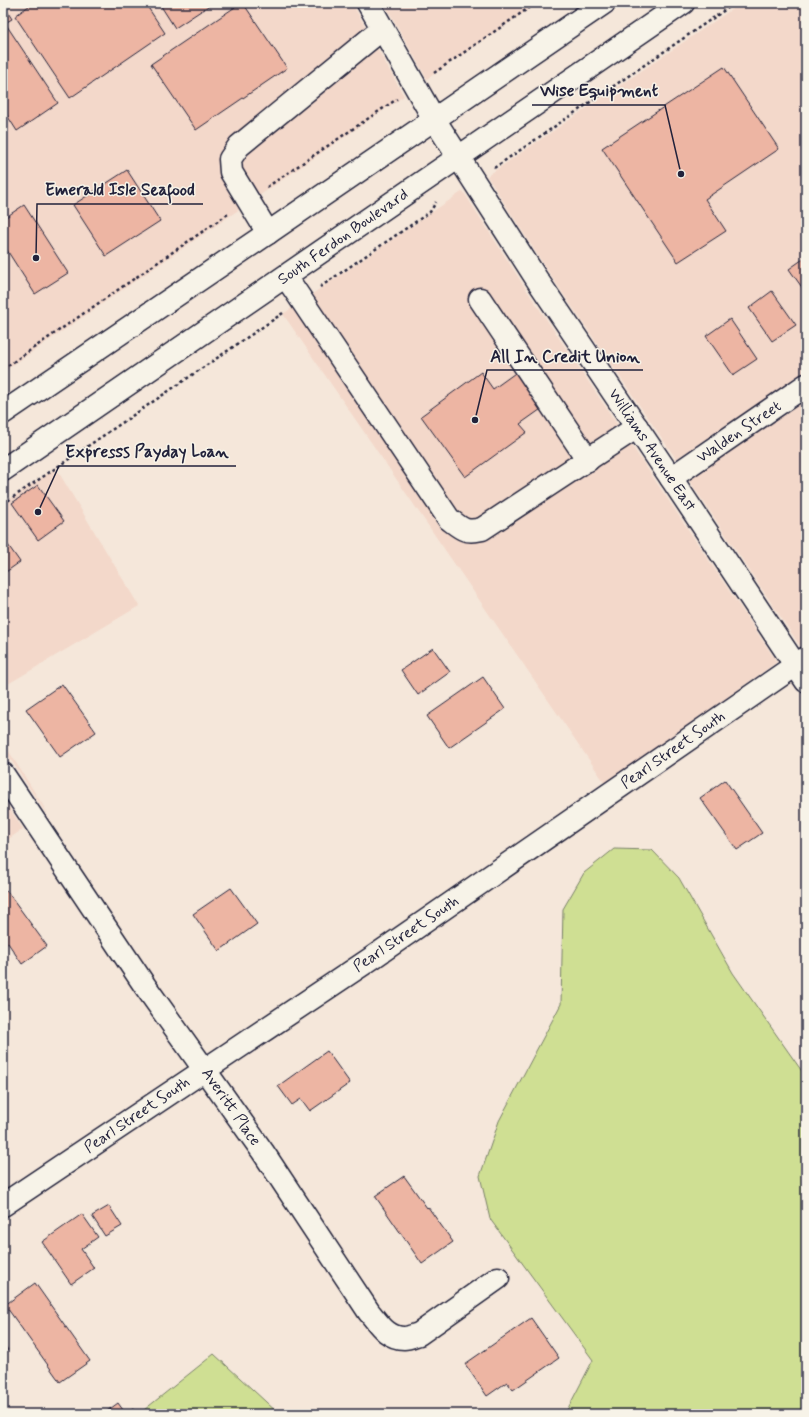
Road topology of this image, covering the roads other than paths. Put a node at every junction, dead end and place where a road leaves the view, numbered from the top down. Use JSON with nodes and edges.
{"nodes":[{"id":1,"x":368,"y":3,"type":"edge"},
{"id":2,"x":604,"y":3,"type":"edge"},
{"id":3,"x":684,"y":3,"type":"edge"},
{"id":4,"x":382,"y":29,"type":"junction"},
{"id":5,"x":434,"y":119,"type":"junction"},
{"id":6,"x":458,"y":157,"type":"junction"},
{"id":7,"x":268,"y":233,"type":"junction"},
{"id":8,"x":286,"y":277,"type":"junction"},
{"id":9,"x":480,"y":299,"type":"dead end"},
{"id":10,"x":806,"y":386,"type":"edge"},
{"id":11,"x":3,"y":413,"type":"edge"},
{"id":12,"x":637,"y":427,"type":"junction"},
{"id":13,"x":588,"y":460,"type":"junction"},
{"id":14,"x":3,"y":470,"type":"edge"},
{"id":15,"x":671,"y":478,"type":"junction"},
{"id":16,"x":803,"y":668,"type":"edge"},
{"id":17,"x":3,"y":774,"type":"edge"},
{"id":18,"x":205,"y":1070,"type":"junction"},
{"id":19,"x":3,"y":1205,"type":"edge"},
{"id":20,"x":498,"y":1278,"type":"dead end"}],
"edges":[{"from":1,"to":4,"type":"street","name":"Williams Avenue East"},
{"from":2,"to":5,"type":"street"},
{"from":3,"to":6,"type":"street","name":"South Ferdon Boulevard"},
{"from":4,"to":5,"type":"street","name":"Williams Avenue East"},
{"from":4,"to":7,"type":"street"},
{"from":5,"to":6,"type":"street","name":"Williams Avenue East"},
{"from":5,"to":7,"type":"street"},
{"from":6,"to":8,"type":"street","name":"South Ferdon Boulevard"},
{"from":6,"to":12,"type":"street","name":"Williams Avenue East"},
{"from":7,"to":11,"type":"street"},
{"from":8,"to":13,"type":"street"},
{"from":8,"to":14,"type":"street","name":"South Ferdon Boulevard"},
{"from":9,"to":13,"type":"street"},
{"from":10,"to":15,"type":"street","name":"Walden Street"},
{"from":12,"to":13,"type":"street"},
{"from":12,"to":15,"type":"street","name":"Williams Avenue East"},
{"from":15,"to":16,"type":"street","name":"Williams Avenue East"},
{"from":16,"to":18,"type":"street","name":"Pearl Street South"},
{"from":17,"to":18,"type":"street","name":"Averitt Place"},
{"from":18,"to":19,"type":"street","name":"Pearl Street South"},
{"from":18,"to":20,"type":"street","name":"Averitt Place"}]}
